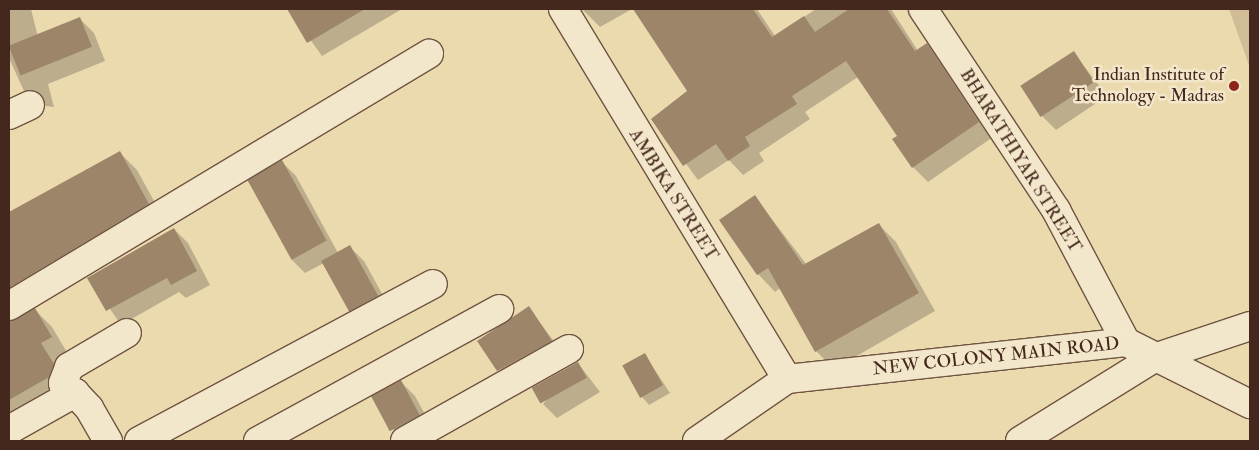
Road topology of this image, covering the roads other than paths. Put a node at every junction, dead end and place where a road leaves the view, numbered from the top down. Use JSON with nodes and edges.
{"nodes":[{"id":1,"x":563,"y":9,"type":"edge"},
{"id":2,"x":923,"y":9,"type":"edge"},
{"id":3,"x":429,"y":54,"type":"dead end"},
{"id":4,"x":433,"y":284,"type":"dead end"},
{"id":5,"x":9,"y":306,"type":"edge"},
{"id":6,"x":499,"y":309,"type":"dead end"},
{"id":7,"x":1250,"y":326,"type":"edge"},
{"id":8,"x":126,"y":333,"type":"dead end"},
{"id":9,"x":1126,"y":342,"type":"junction"},
{"id":10,"x":570,"y":349,"type":"dead end"},
{"id":11,"x":1154,"y":358,"type":"junction"},
{"id":12,"x":787,"y":379,"type":"junction"},
{"id":13,"x":66,"y":395,"type":"junction"},
{"id":14,"x":1250,"y":404,"type":"edge"},
{"id":15,"x":9,"y":430,"type":"edge"},
{"id":16,"x":108,"y":441,"type":"edge"},
{"id":17,"x":139,"y":441,"type":"edge"},
{"id":18,"x":258,"y":441,"type":"edge"},
{"id":19,"x":405,"y":441,"type":"edge"},
{"id":20,"x":697,"y":441,"type":"edge"},
{"id":21,"x":1020,"y":441,"type":"edge"}],
"edges":[{"from":1,"to":12,"type":"street","name":"AMBIKA STREET"},
{"from":2,"to":9,"type":"street","name":"BHARATHIYAR STREET"},
{"from":3,"to":5,"type":"street"},
{"from":4,"to":17,"type":"street"},
{"from":6,"to":18,"type":"street"},
{"from":7,"to":11,"type":"street"},
{"from":8,"to":13,"type":"street"},
{"from":9,"to":11,"type":"street","name":"NEW COLONY MAIN ROAD"},
{"from":9,"to":12,"type":"street","name":"NEW COLONY MAIN ROAD"},
{"from":10,"to":19,"type":"street"},
{"from":11,"to":14,"type":"street","name":"NEW COLONY MAIN ROAD"},
{"from":11,"to":21,"type":"street"},
{"from":12,"to":20,"type":"street"},
{"from":13,"to":15,"type":"street"},
{"from":13,"to":16,"type":"street"}]}
